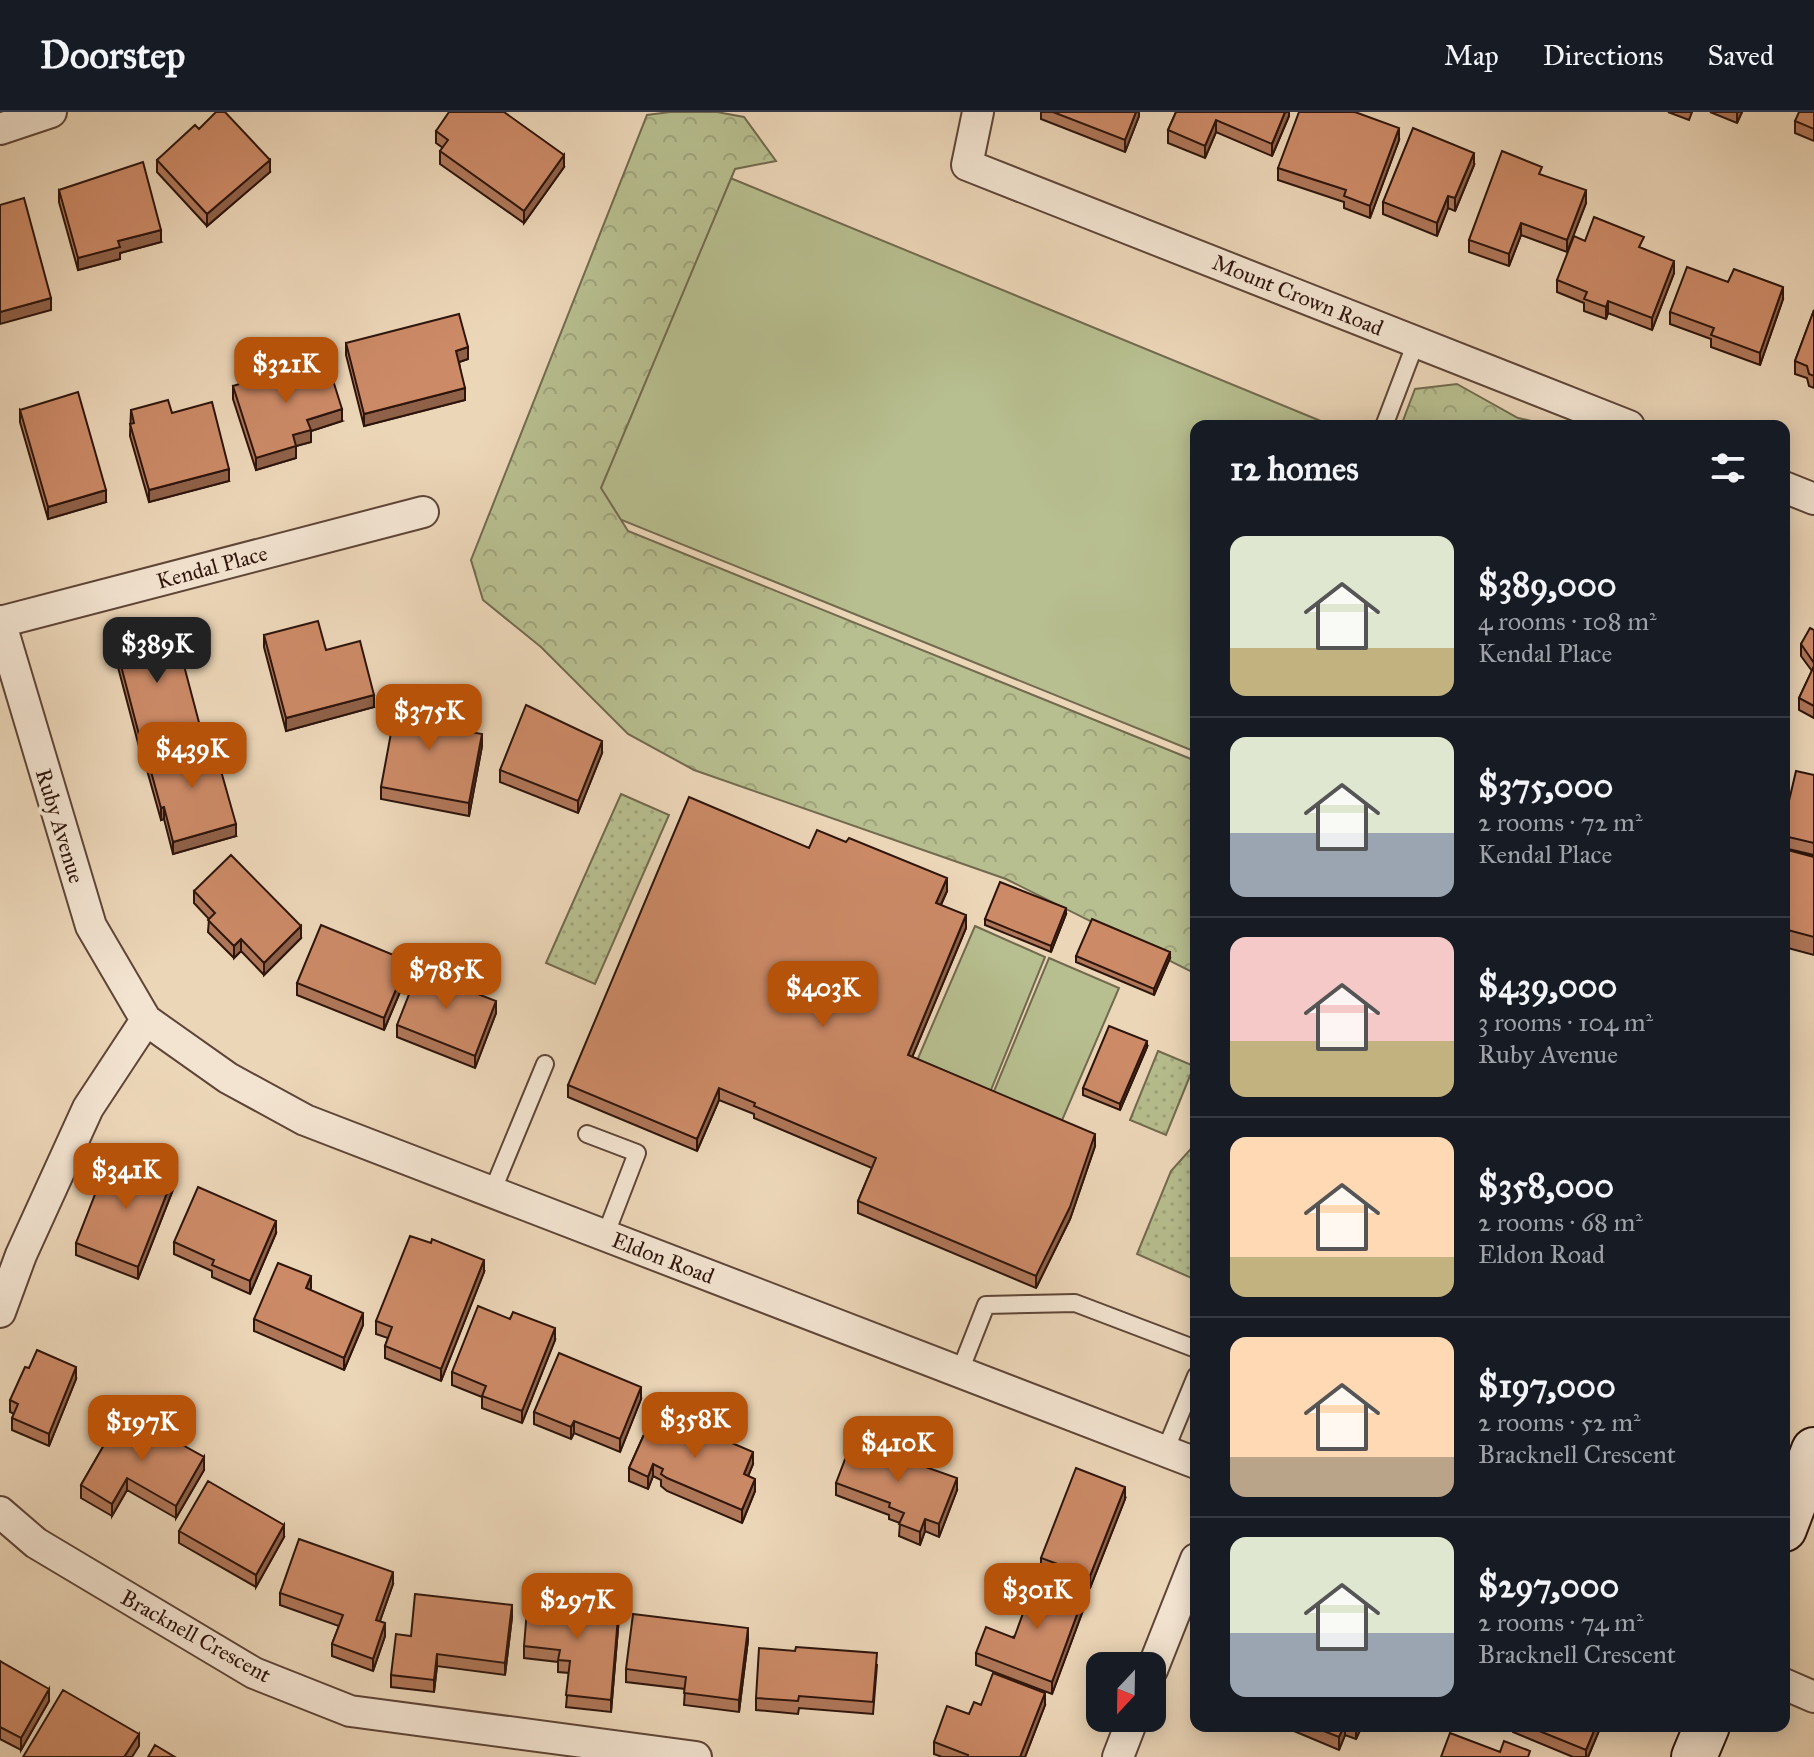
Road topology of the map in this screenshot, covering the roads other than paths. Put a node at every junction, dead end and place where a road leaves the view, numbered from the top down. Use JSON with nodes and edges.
{"nodes":[{"id":1,"x":51,"y":112,"type":"edge"},
{"id":2,"x":978,"y":112,"type":"edge"},
{"id":3,"x":0,"y":129,"type":"edge"},
{"id":4,"x":1416,"y":342,"type":"junction"},
{"id":5,"x":1386,"y":420,"type":"edge"},
{"id":6,"x":1614,"y":420,"type":"edge"},
{"id":7,"x":1790,"y":489,"type":"edge"},
{"id":8,"x":1814,"y":499,"type":"edge"},
{"id":9,"x":423,"y":512,"type":"dead end"},
{"id":10,"x":0,"y":622,"type":"edge"},
{"id":11,"x":146,"y":1020,"type":"junction"},
{"id":12,"x":545,"y":1064,"type":"dead end"},
{"id":13,"x":587,"y":1134,"type":"dead end"},
{"id":14,"x":492,"y":1192,"type":"junction"},
{"id":15,"x":605,"y":1236,"type":"junction"},
{"id":16,"x":0,"y":1312,"type":"edge"},
{"id":17,"x":1190,"y":1347,"type":"edge"},
{"id":18,"x":960,"y":1371,"type":"junction"},
{"id":19,"x":1190,"y":1391,"type":"edge"},
{"id":20,"x":1814,"y":1450,"type":"edge"},
{"id":21,"x":1165,"y":1451,"type":"junction"},
{"id":22,"x":1190,"y":1461,"type":"edge"},
{"id":23,"x":0,"y":1512,"type":"edge"},
{"id":24,"x":1790,"y":1513,"type":"edge"},
{"id":25,"x":1190,"y":1574,"type":"edge"},
{"id":26,"x":1159,"y":1652,"type":"edge"},
{"id":27,"x":1790,"y":1687,"type":"edge"},
{"id":28,"x":1814,"y":1697,"type":"edge"},
{"id":29,"x":1128,"y":1732,"type":"edge"},
{"id":30,"x":1704,"y":1732,"type":"edge"},
{"id":31,"x":696,"y":1757,"type":"edge"},
{"id":32,"x":1118,"y":1757,"type":"edge"},
{"id":33,"x":1694,"y":1757,"type":"edge"}],
"edges":[{"from":1,"to":3,"type":"street"},
{"from":2,"to":4,"type":"street","name":"Mount Crown Road"},
{"from":4,"to":5,"type":"lane"},
{"from":4,"to":6,"type":"street","name":"Mount Crown Road"},
{"from":7,"to":8,"type":"street"},
{"from":9,"to":10,"type":"street","name":"Kendal Place"},
{"from":10,"to":11,"type":"street","name":"Ruby Avenue"},
{"from":11,"to":14,"type":"street","name":"Eldon Road"},
{"from":11,"to":16,"type":"street"},
{"from":12,"to":14,"type":"lane"},
{"from":13,"to":15,"type":"lane"},
{"from":14,"to":15,"type":"street","name":"Eldon Road"},
{"from":15,"to":18,"type":"street","name":"Eldon Road"},
{"from":17,"to":18,"type":"lane"},
{"from":18,"to":21,"type":"street","name":"Eldon Road"},
{"from":19,"to":21,"type":"lane"},
{"from":20,"to":24,"type":"main road"},
{"from":21,"to":22,"type":"street","name":"Eldon Road"},
{"from":23,"to":31,"type":"street","name":"Bracknell Crescent"},
{"from":25,"to":26,"type":"street"},
{"from":27,"to":28,"type":"street"},
{"from":29,"to":32,"type":"street"},
{"from":30,"to":33,"type":"main road"}]}
